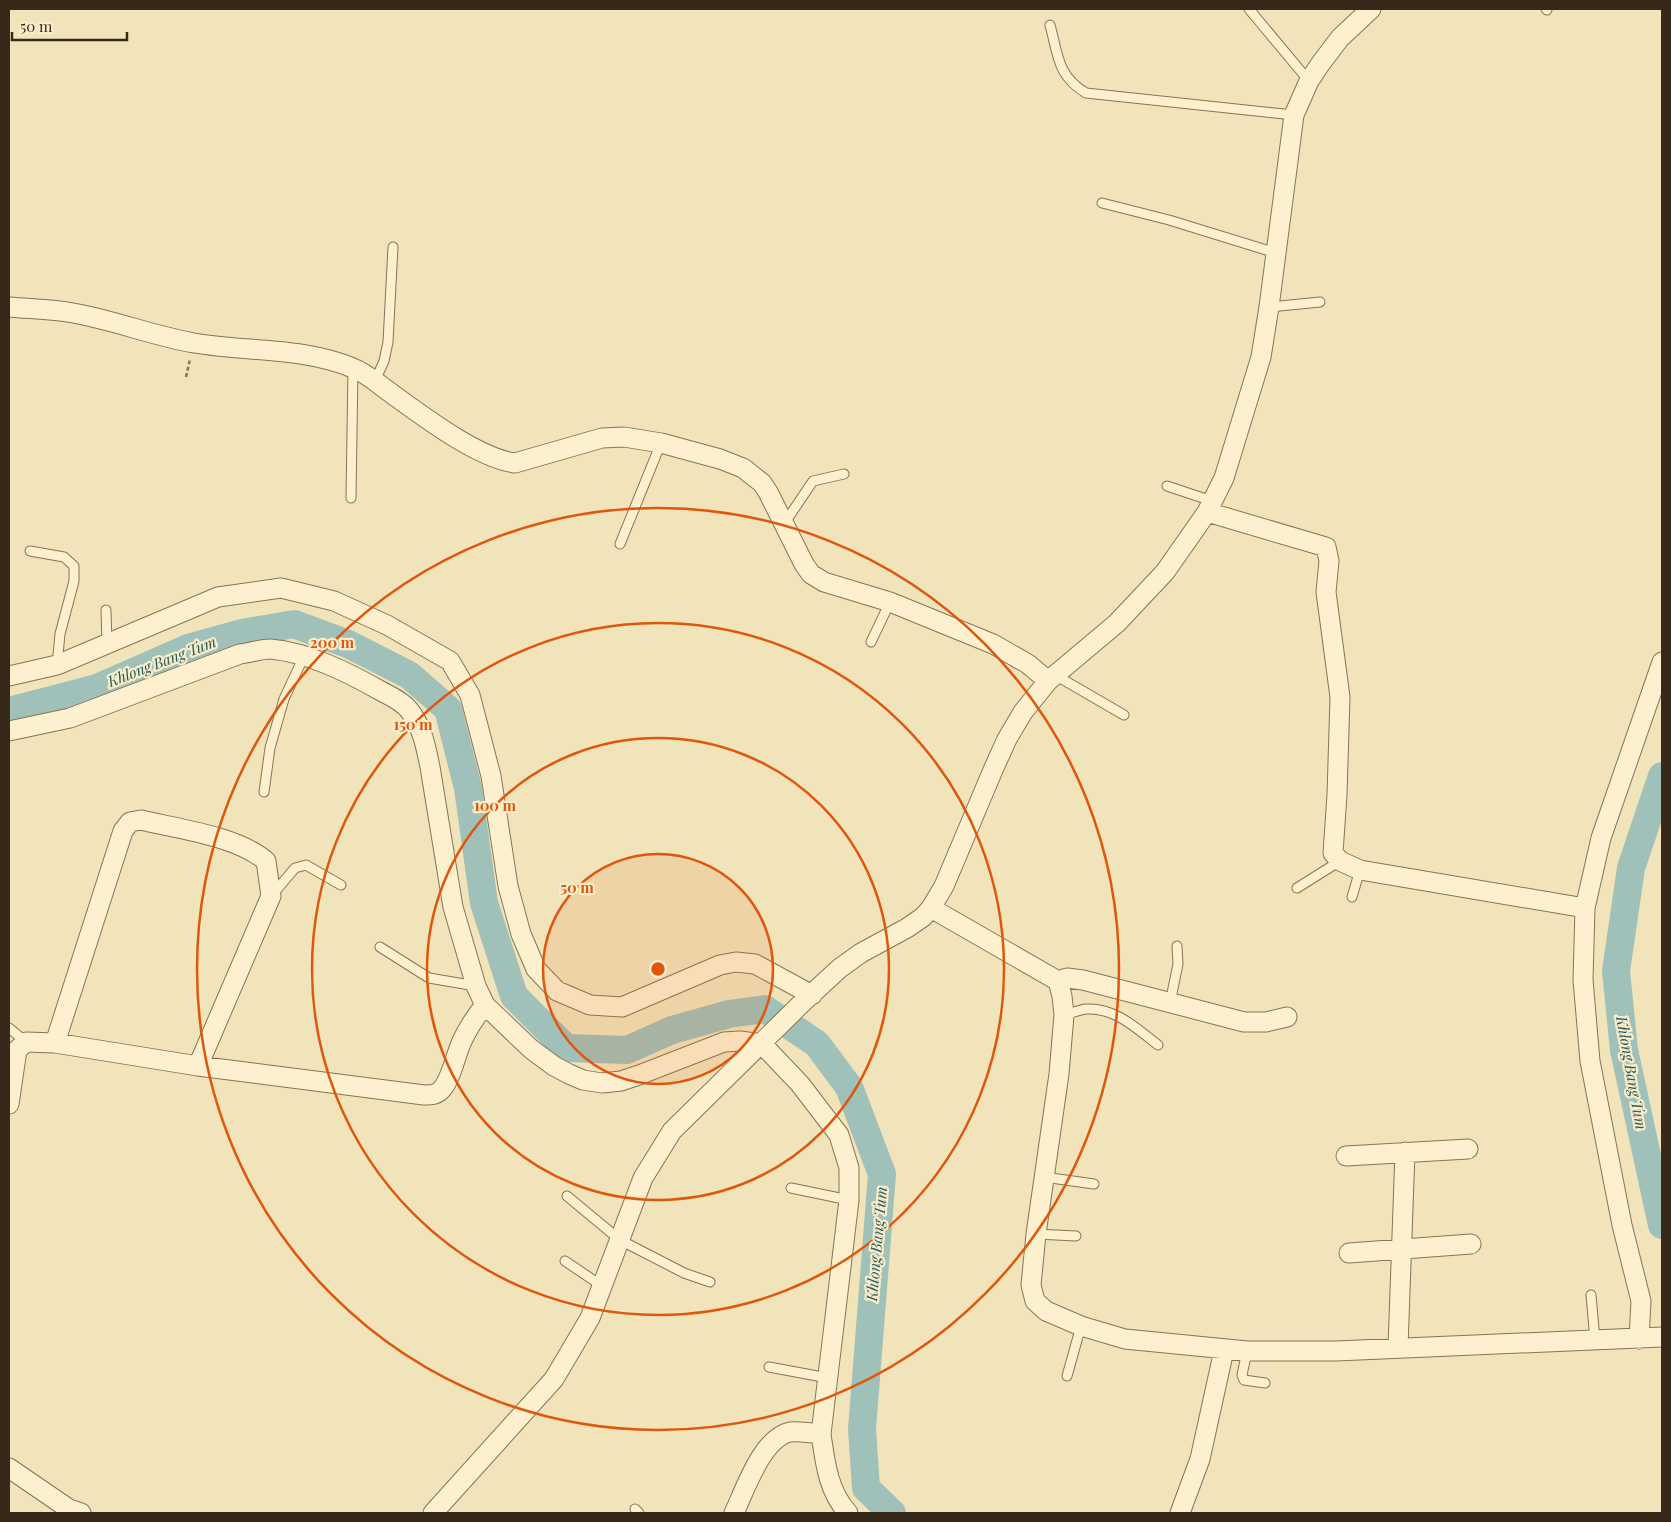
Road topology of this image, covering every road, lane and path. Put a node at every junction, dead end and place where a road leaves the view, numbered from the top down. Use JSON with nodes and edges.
{"nodes":[{"id":1,"x":1249,"y":9,"type":"edge"},
{"id":2,"x":1372,"y":9,"type":"edge"},
{"id":3,"x":1050,"y":25,"type":"dead end"},
{"id":4,"x":1309,"y":81,"type":"junction"},
{"id":5,"x":1294,"y":115,"type":"junction"},
{"id":6,"x":1102,"y":203,"type":"dead end"},
{"id":7,"x":393,"y":247,"type":"dead end"},
{"id":8,"x":1276,"y":253,"type":"junction"},
{"id":9,"x":1320,"y":302,"type":"dead end"},
{"id":10,"x":9,"y":307,"type":"edge"},
{"id":11,"x":1269,"y":307,"type":"junction"},
{"id":12,"x":353,"y":368,"type":"junction"},
{"id":13,"x":375,"y":382,"type":"junction"},
{"id":14,"x":661,"y":443,"type":"junction"},
{"id":15,"x":844,"y":474,"type":"dead end"},
{"id":16,"x":1167,"y":486,"type":"dead end"},
{"id":17,"x":351,"y":498,"type":"dead end"},
{"id":18,"x":1209,"y":507,"type":"junction"},
{"id":19,"x":784,"y":524,"type":"junction"},
{"id":20,"x":620,"y":544,"type":"dead end"},
{"id":21,"x":30,"y":551,"type":"dead end"},
{"id":22,"x":890,"y":602,"type":"junction"},
{"id":23,"x":106,"y":610,"type":"dead end"},
{"id":24,"x":871,"y":642,"type":"dead end"},
{"id":25,"x":107,"y":644,"type":"junction"},
{"id":26,"x":304,"y":656,"type":"junction"},
{"id":27,"x":1662,"y":662,"type":"edge"},
{"id":28,"x":57,"y":666,"type":"junction"},
{"id":29,"x":9,"y":676,"type":"edge"},
{"id":30,"x":1051,"y":678,"type":"junction"},
{"id":31,"x":1124,"y":715,"type":"dead end"},
{"id":32,"x":9,"y":731,"type":"edge"},
{"id":33,"x":264,"y":792,"type":"dead end"},
{"id":34,"x":1340,"y":861,"type":"junction"},
{"id":35,"x":1360,"y":870,"type":"junction"},
{"id":36,"x":341,"y":885,"type":"dead end"},
{"id":37,"x":1296,"y":888,"type":"dead end"},
{"id":38,"x":271,"y":896,"type":"junction"},
{"id":39,"x":1352,"y":897,"type":"dead end"},
{"id":40,"x":931,"y":908,"type":"junction"},
{"id":41,"x":1585,"y":908,"type":"junction"},
{"id":42,"x":1177,"y":946,"type":"dead end"},
{"id":43,"x":380,"y":947,"type":"dead end"},
{"id":44,"x":1058,"y":981,"type":"junction"},
{"id":45,"x":476,"y":986,"type":"junction"},
{"id":46,"x":807,"y":998,"type":"junction"},
{"id":47,"x":1170,"y":1002,"type":"junction"},
{"id":48,"x":486,"y":1005,"type":"junction"},
{"id":49,"x":1064,"y":1015,"type":"junction"},
{"id":50,"x":1287,"y":1017,"type":"dead end"},
{"id":51,"x":9,"y":1028,"type":"edge"},
{"id":52,"x":765,"y":1041,"type":"junction"},
{"id":53,"x":26,"y":1042,"type":"junction"},
{"id":54,"x":55,"y":1043,"type":"junction"},
{"id":55,"x":1158,"y":1045,"type":"dead end"},
{"id":56,"x":198,"y":1066,"type":"junction"},
{"id":57,"x":9,"y":1104,"type":"edge"},
{"id":58,"x":1468,"y":1149,"type":"dead end"},
{"id":59,"x":1405,"y":1152,"type":"junction"},
{"id":60,"x":1346,"y":1156,"type":"dead end"},
{"id":61,"x":1044,"y":1177,"type":"junction"},
{"id":62,"x":1094,"y":1184,"type":"dead end"},
{"id":63,"x":791,"y":1188,"type":"dead end"},
{"id":64,"x":567,"y":1196,"type":"dead end"},
{"id":65,"x":849,"y":1200,"type":"junction"},
{"id":66,"x":1036,"y":1234,"type":"junction"},
{"id":67,"x":1076,"y":1236,"type":"dead end"},
{"id":68,"x":620,"y":1240,"type":"junction"},
{"id":69,"x":1471,"y":1244,"type":"dead end"},
{"id":70,"x":1401,"y":1250,"type":"junction"},
{"id":71,"x":1349,"y":1253,"type":"dead end"},
{"id":72,"x":565,"y":1261,"type":"dead end"},
{"id":73,"x":710,"y":1282,"type":"dead end"},
{"id":74,"x":602,"y":1286,"type":"junction"},
{"id":75,"x":1591,"y":1295,"type":"dead end"},
{"id":76,"x":1081,"y":1326,"type":"junction"},
{"id":77,"x":1650,"y":1338,"type":"edge"},
{"id":78,"x":1594,"y":1340,"type":"junction"},
{"id":79,"x":1398,"y":1347,"type":"junction"},
{"id":80,"x":1224,"y":1350,"type":"junction"},
{"id":81,"x":1246,"y":1351,"type":"junction"},
{"id":82,"x":769,"y":1367,"type":"dead end"},
{"id":83,"x":1068,"y":1376,"type":"dead end"},
{"id":84,"x":828,"y":1378,"type":"junction"},
{"id":85,"x":1266,"y":1383,"type":"dead end"},
{"id":86,"x":821,"y":1434,"type":"junction"},
{"id":87,"x":9,"y":1468,"type":"edge"},
{"id":88,"x":81,"y":1513,"type":"edge"},
{"id":89,"x":433,"y":1513,"type":"edge"},
{"id":90,"x":734,"y":1513,"type":"edge"},
{"id":91,"x":848,"y":1513,"type":"edge"},
{"id":92,"x":1180,"y":1513,"type":"edge"}],
"edges":[{"from":1,"to":4,"type":"lane"},
{"from":2,"to":4,"type":"street"},
{"from":3,"to":5,"type":"lane"},
{"from":4,"to":5,"type":"street"},
{"from":5,"to":8,"type":"street"},
{"from":6,"to":8,"type":"lane"},
{"from":7,"to":13,"type":"lane"},
{"from":8,"to":11,"type":"street"},
{"from":9,"to":11,"type":"lane"},
{"from":10,"to":12,"type":"street"},
{"from":11,"to":18,"type":"street"},
{"from":12,"to":13,"type":"street"},
{"from":12,"to":17,"type":"lane"},
{"from":13,"to":14,"type":"street"},
{"from":14,"to":19,"type":"street"},
{"from":14,"to":20,"type":"lane"},
{"from":15,"to":19,"type":"lane"},
{"from":16,"to":18,"type":"lane"},
{"from":18,"to":30,"type":"street"},
{"from":18,"to":34,"type":"street"},
{"from":19,"to":22,"type":"street"},
{"from":21,"to":28,"type":"lane"},
{"from":22,"to":24,"type":"lane"},
{"from":22,"to":30,"type":"street"},
{"from":23,"to":25,"type":"lane"},
{"from":25,"to":28,"type":"street"},
{"from":25,"to":46,"type":"street"},
{"from":26,"to":32,"type":"street"},
{"from":26,"to":33,"type":"lane"},
{"from":26,"to":45,"type":"street"},
{"from":27,"to":41,"type":"street"},
{"from":28,"to":29,"type":"street"},
{"from":30,"to":31,"type":"lane"},
{"from":30,"to":40,"type":"street"},
{"from":34,"to":35,"type":"street"},
{"from":34,"to":37,"type":"lane"},
{"from":35,"to":39,"type":"lane"},
{"from":35,"to":41,"type":"street"},
{"from":36,"to":38,"type":"lane"},
{"from":38,"to":54,"type":"street"},
{"from":38,"to":56,"type":"street"},
{"from":40,"to":44,"type":"street"},
{"from":40,"to":46,"type":"street"},
{"from":41,"to":77,"type":"street"},
{"from":42,"to":47,"type":"lane"},
{"from":43,"to":45,"type":"lane"},
{"from":44,"to":47,"type":"street"},
{"from":44,"to":49,"type":"street"},
{"from":45,"to":48,"type":"street"},
{"from":46,"to":52,"type":"street"},
{"from":47,"to":50,"type":"street"},
{"from":48,"to":52,"type":"street"},
{"from":48,"to":56,"type":"street"},
{"from":49,"to":55,"type":"lane"},
{"from":49,"to":61,"type":"street"},
{"from":51,"to":53,"type":"lane"},
{"from":52,"to":65,"type":"street"},
{"from":52,"to":68,"type":"street"},
{"from":53,"to":54,"type":"street"},
{"from":53,"to":57,"type":"street"},
{"from":54,"to":56,"type":"street"},
{"from":58,"to":59,"type":"street"},
{"from":59,"to":60,"type":"street"},
{"from":59,"to":70,"type":"street"},
{"from":61,"to":62,"type":"lane"},
{"from":61,"to":66,"type":"street"},
{"from":63,"to":65,"type":"lane"},
{"from":64,"to":68,"type":"lane"},
{"from":65,"to":84,"type":"street"},
{"from":66,"to":67,"type":"lane"},
{"from":66,"to":76,"type":"street"},
{"from":68,"to":73,"type":"lane"},
{"from":68,"to":74,"type":"street"},
{"from":69,"to":70,"type":"street"},
{"from":70,"to":71,"type":"street"},
{"from":70,"to":79,"type":"street"},
{"from":72,"to":74,"type":"lane"},
{"from":74,"to":89,"type":"street"},
{"from":75,"to":78,"type":"lane"},
{"from":76,"to":80,"type":"street"},
{"from":76,"to":83,"type":"lane"},
{"from":77,"to":78,"type":"street"},
{"from":78,"to":79,"type":"street"},
{"from":79,"to":81,"type":"street"},
{"from":80,"to":81,"type":"street"},
{"from":80,"to":92,"type":"street"},
{"from":81,"to":85,"type":"lane"},
{"from":82,"to":84,"type":"lane"},
{"from":84,"to":86,"type":"street"},
{"from":86,"to":90,"type":"street"},
{"from":86,"to":91,"type":"street"},
{"from":87,"to":88,"type":"street"}]}
